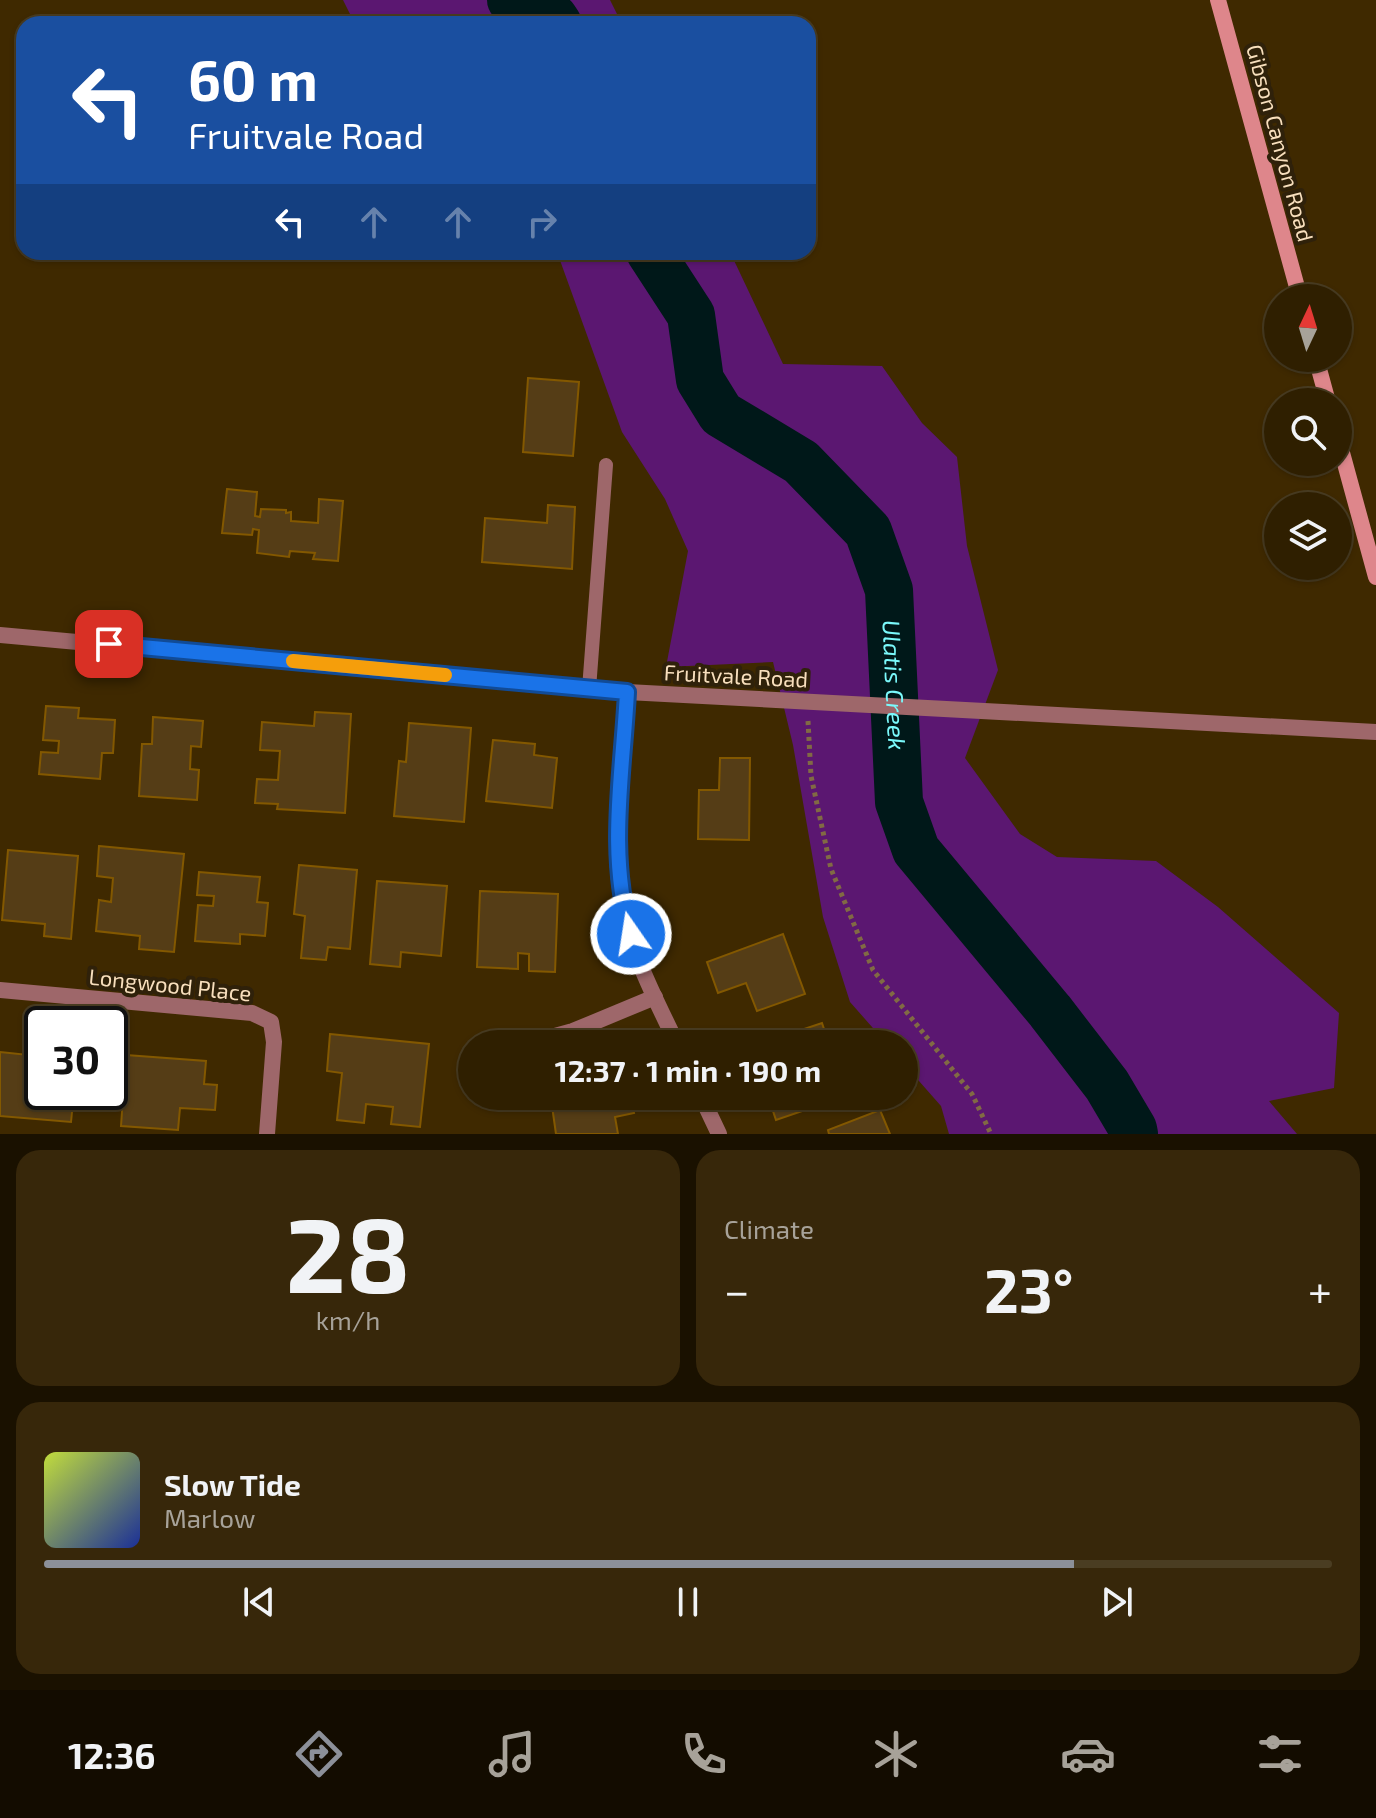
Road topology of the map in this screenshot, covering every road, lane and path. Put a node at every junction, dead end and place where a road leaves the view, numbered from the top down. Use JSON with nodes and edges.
{"nodes":[{"id":1,"x":1218,"y":0,"type":"edge"},
{"id":2,"x":1296,"y":284,"type":"edge"},
{"id":3,"x":606,"y":465,"type":"dead end"},
{"id":4,"x":1348,"y":476,"type":"edge"},
{"id":5,"x":1376,"y":577,"type":"edge"},
{"id":6,"x":0,"y":635,"type":"edge"},
{"id":7,"x":589,"y":689,"type":"junction"},
{"id":8,"x":627,"y":692,"type":"junction"},
{"id":9,"x":808,"y":703,"type":"junction"},
{"id":10,"x":1376,"y":732,"type":"edge"},
{"id":11,"x":0,"y":990,"type":"edge"},
{"id":12,"x":655,"y":997,"type":"junction"},
{"id":13,"x":575,"y":1030,"type":"edge"},
{"id":14,"x":670,"y":1030,"type":"edge"},
{"id":15,"x":708,"y":1110,"type":"edge"},
{"id":16,"x":267,"y":1134,"type":"edge"},
{"id":17,"x":719,"y":1134,"type":"edge"},
{"id":18,"x":991,"y":1134,"type":"edge"}],
"edges":[{"from":1,"to":2,"type":"main road","name":"Gibson Canyon Road"},
{"from":3,"to":7,"type":"lane"},
{"from":4,"to":5,"type":"main road"},
{"from":6,"to":7,"type":"street","name":"Fruitvale Road"},
{"from":7,"to":8,"type":"street","name":"Fruitvale Road"},
{"from":8,"to":9,"type":"street","name":"Fruitvale Road"},
{"from":8,"to":12,"type":"street"},
{"from":9,"to":10,"type":"street","name":"Fruitvale Road"},
{"from":9,"to":18,"type":"path"},
{"from":11,"to":16,"type":"street","name":"Longwood Place"},
{"from":12,"to":13,"type":"street"},
{"from":12,"to":14,"type":"street"},
{"from":15,"to":17,"type":"street"}]}
